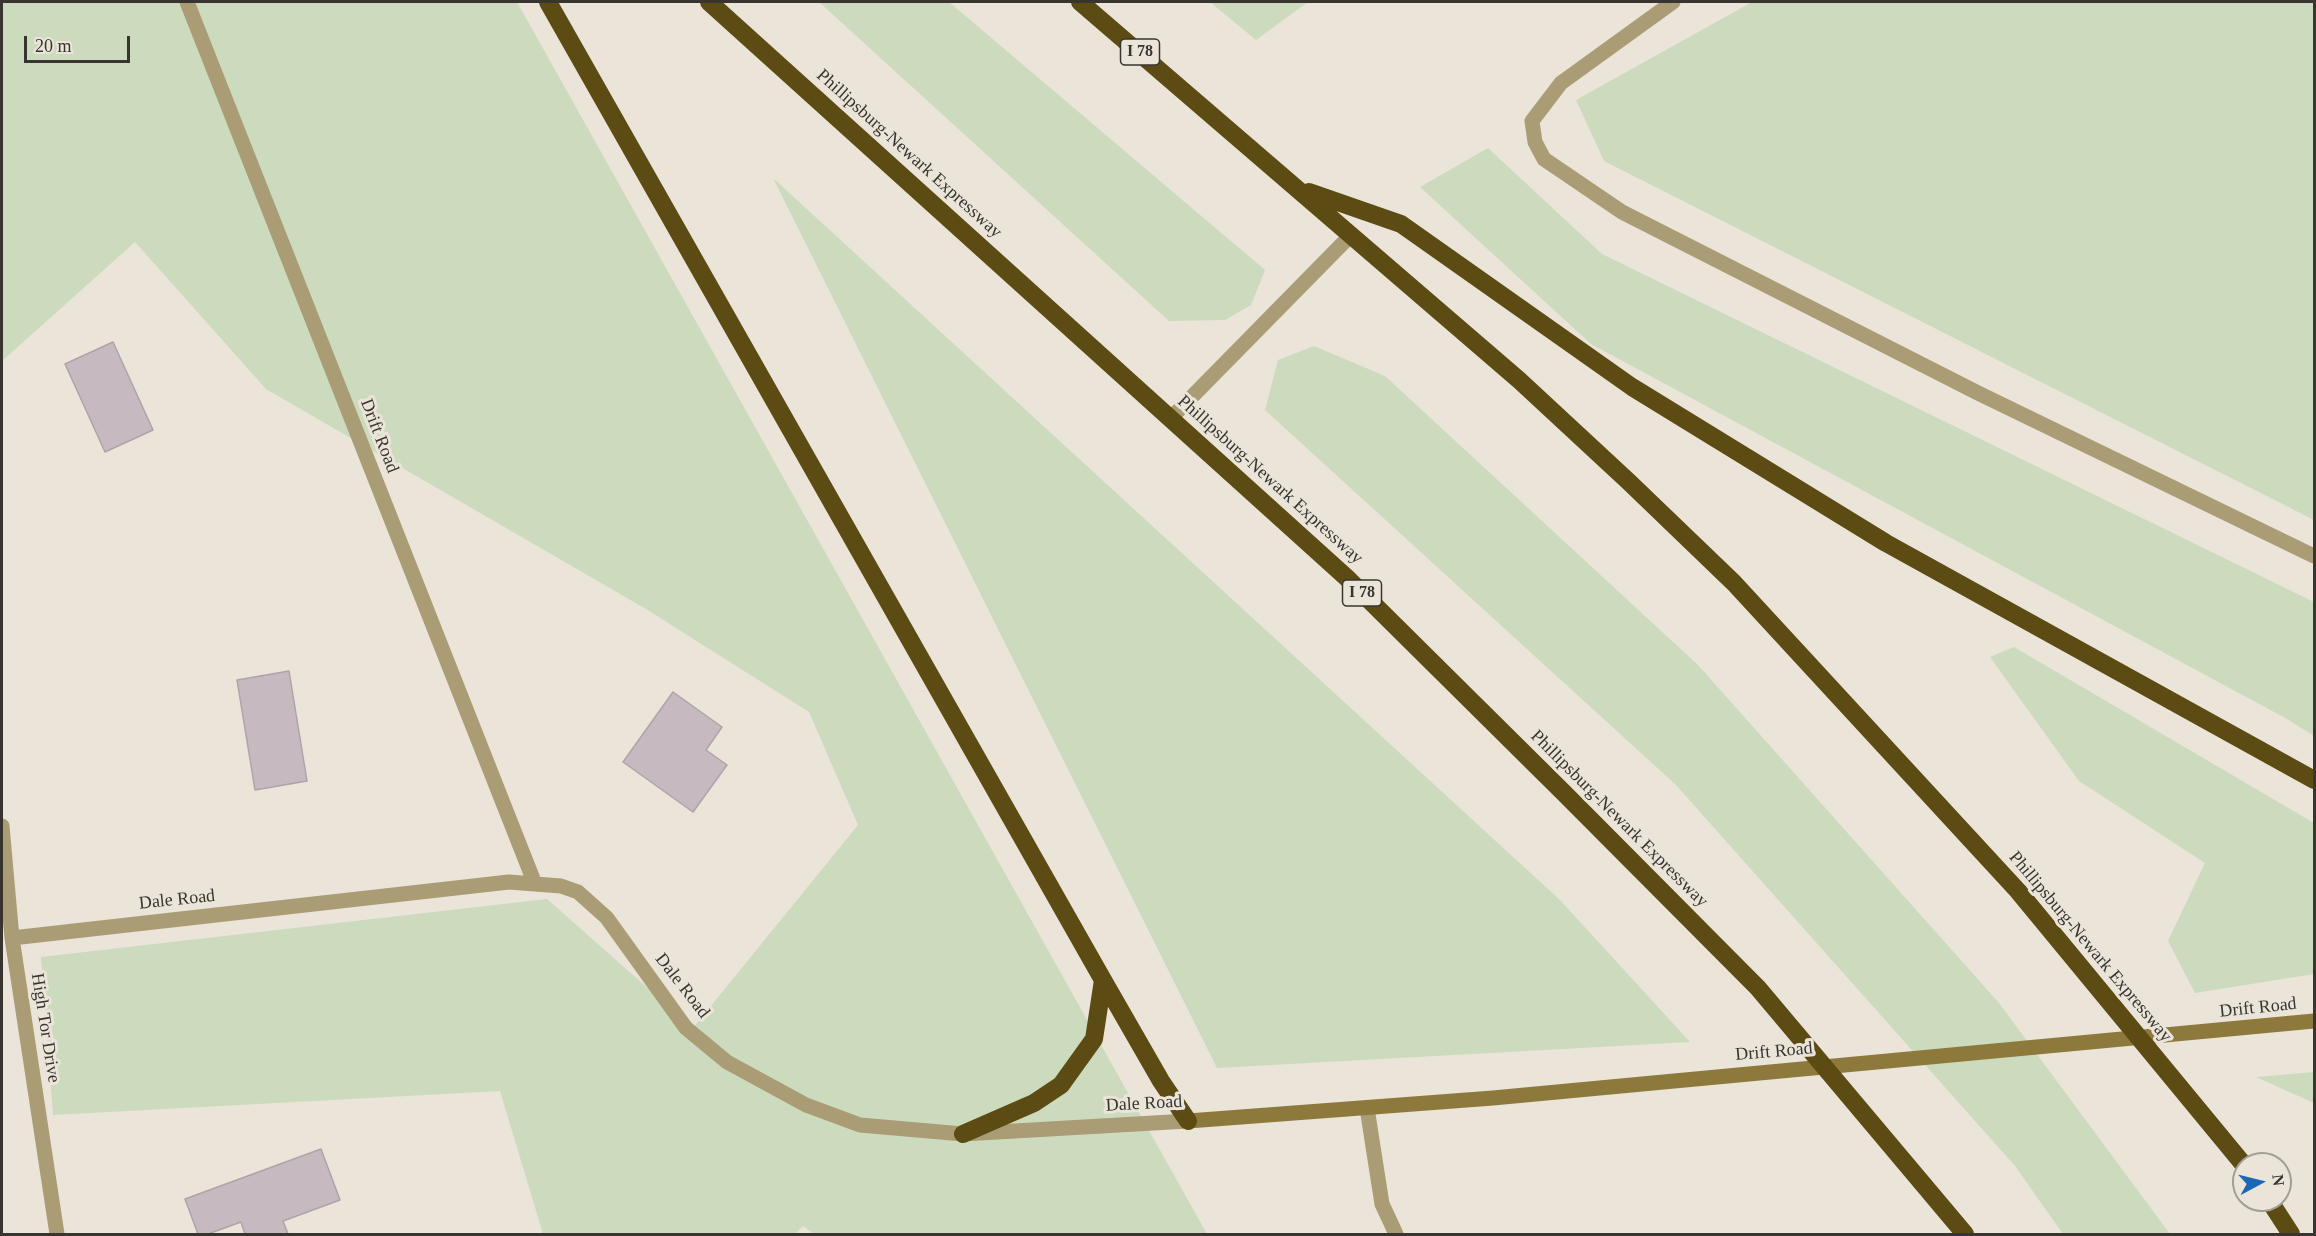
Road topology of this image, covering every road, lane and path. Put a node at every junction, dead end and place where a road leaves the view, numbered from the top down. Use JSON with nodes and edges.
{"nodes":[{"id":1,"x":187,"y":2,"type":"edge"},
{"id":2,"x":548,"y":2,"type":"edge"},
{"id":3,"x":709,"y":2,"type":"edge"},
{"id":4,"x":1080,"y":2,"type":"edge"},
{"id":5,"x":1673,"y":2,"type":"edge"},
{"id":6,"x":1300,"y":189,"type":"junction"},
{"id":7,"x":1350,"y":236,"type":"junction"},
{"id":8,"x":1171,"y":418,"type":"junction"},
{"id":9,"x":2314,"y":556,"type":"edge"},
{"id":10,"x":2314,"y":780,"type":"edge"},
{"id":11,"x":2,"y":826,"type":"edge"},
{"id":12,"x":535,"y":884,"type":"junction"},
{"id":13,"x":12,"y":938,"type":"junction"},
{"id":14,"x":1103,"y":980,"type":"junction"},
{"id":15,"x":2314,"y":1021,"type":"edge"},
{"id":16,"x":1367,"y":1108,"type":"junction"},
{"id":17,"x":1188,"y":1121,"type":"junction"},
{"id":18,"x":963,"y":1134,"type":"junction"},
{"id":19,"x":2233,"y":1152,"type":"edge"},
{"id":20,"x":2277,"y":1212,"type":"edge"},
{"id":21,"x":57,"y":1234,"type":"edge"},
{"id":22,"x":1396,"y":1234,"type":"edge"},
{"id":23,"x":1965,"y":1234,"type":"edge"},
{"id":24,"x":2291,"y":1234,"type":"edge"}],
"edges":[{"from":1,"to":12,"type":"street","name":"Drift Road"},
{"from":2,"to":14,"type":"highway"},
{"from":3,"to":8,"type":"highway","name":"Phillipsburg-Newark Expressway","number":"I 78"},
{"from":4,"to":6,"type":"highway","name":"Phillipsburg-Newark Expressway","number":"I 78"},
{"from":5,"to":9,"type":"street"},
{"from":6,"to":7,"type":"highway","name":"Phillipsburg-Newark Expressway","number":"I 78"},
{"from":6,"to":10,"type":"highway"},
{"from":7,"to":8,"type":"street"},
{"from":7,"to":19,"type":"highway","name":"Phillipsburg-Newark Expressway","number":"I 78"},
{"from":8,"to":23,"type":"highway","name":"Phillipsburg-Newark Expressway","number":"I 78"},
{"from":11,"to":13,"type":"street","name":"High Tor Drive"},
{"from":12,"to":13,"type":"street","name":"Dale Road"},
{"from":12,"to":18,"type":"street","name":"Dale Road"},
{"from":13,"to":21,"type":"street","name":"High Tor Drive"},
{"from":14,"to":17,"type":"highway"},
{"from":14,"to":18,"type":"highway"},
{"from":15,"to":16,"type":"main road","name":"Drift Road"},
{"from":16,"to":17,"type":"main road","name":"Dale Road"},
{"from":16,"to":22,"type":"street"},
{"from":17,"to":18,"type":"street","name":"Dale Road"},
{"from":20,"to":24,"type":"highway"}]}
